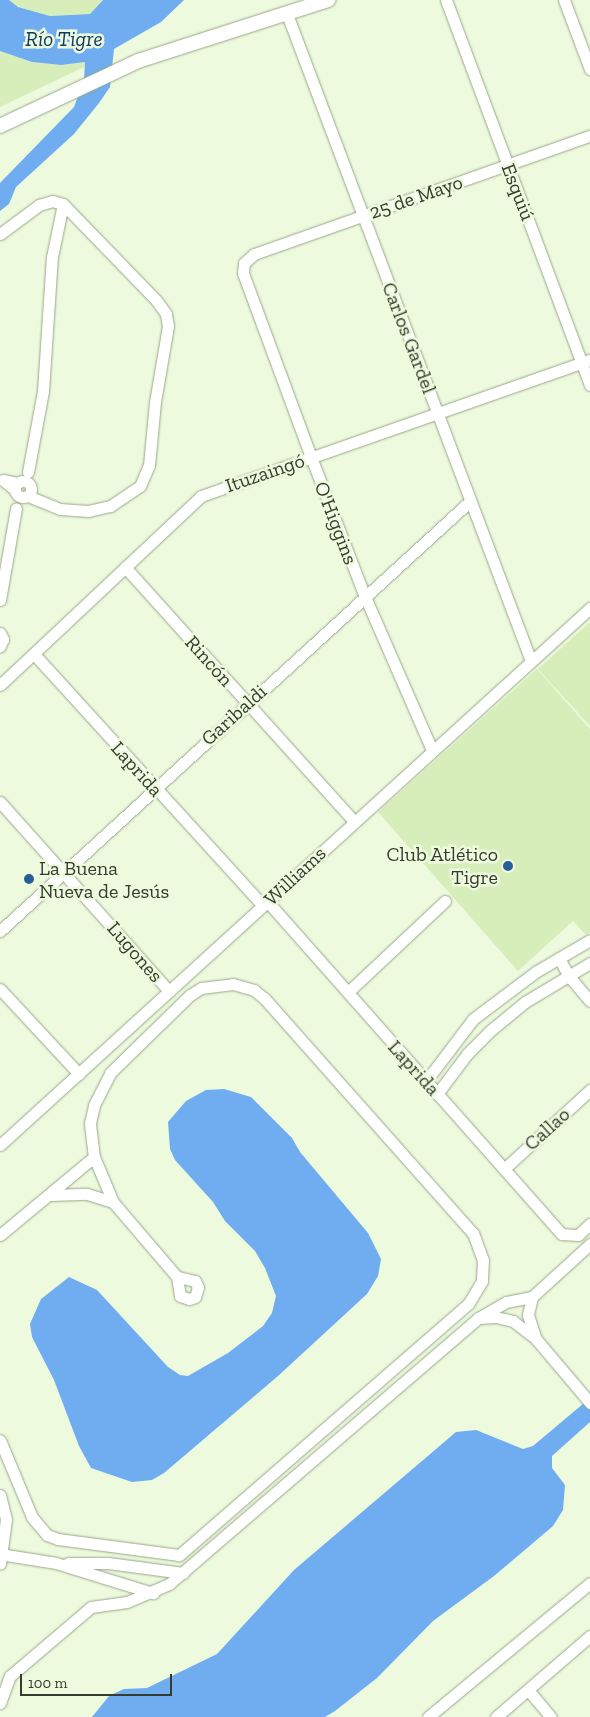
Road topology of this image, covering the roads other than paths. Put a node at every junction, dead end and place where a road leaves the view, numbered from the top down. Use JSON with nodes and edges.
{"nodes":[{"id":1,"x":328,"y":0,"type":"edge"},
{"id":2,"x":446,"y":0,"type":"edge"},
{"id":3,"x":564,"y":0,"type":"edge"},
{"id":4,"x":287,"y":14,"type":"junction"},
{"id":5,"x":590,"y":69,"type":"edge"},
{"id":6,"x":0,"y":126,"type":"edge"},
{"id":7,"x":590,"y":136,"type":"edge"},
{"id":8,"x":508,"y":164,"type":"junction"},
{"id":9,"x":63,"y":204,"type":"junction"},
{"id":10,"x":362,"y":215,"type":"junction"},
{"id":11,"x":0,"y":234,"type":"edge"},
{"id":12,"x":244,"y":262,"type":"joint"},
{"id":13,"x":586,"y":362,"type":"edge"},
{"id":14,"x":590,"y":385,"type":"edge"},
{"id":15,"x":437,"y":412,"type":"junction"},
{"id":16,"x":311,"y":457,"type":"junction"},
{"id":17,"x":2,"y":479,"type":"edge"},
{"id":18,"x":23,"y":487,"type":"junction"},
{"id":19,"x":469,"y":502,"type":"junction"},
{"id":20,"x":125,"y":567,"type":"junction"},
{"id":21,"x":365,"y":597,"type":"junction"},
{"id":22,"x":0,"y":600,"type":"edge"},
{"id":23,"x":590,"y":608,"type":"edge"},
{"id":24,"x":0,"y":633,"type":"edge"},
{"id":25,"x":0,"y":646,"type":"edge"},
{"id":26,"x":34,"y":654,"type":"junction"},
{"id":27,"x":531,"y":661,"type":"junction"},
{"id":28,"x":0,"y":685,"type":"edge"},
{"id":29,"x":247,"y":703,"type":"junction"},
{"id":30,"x":432,"y":750,"type":"junction"},
{"id":31,"x":154,"y":788,"type":"junction"},
{"id":32,"x":0,"y":802,"type":"edge"},
{"id":33,"x":354,"y":821,"type":"junction"},
{"id":34,"x":64,"y":872,"type":"junction"},
{"id":35,"x":445,"y":901,"type":"dead end"},
{"id":36,"x":265,"y":903,"type":"junction"},
{"id":37,"x":0,"y":931,"type":"edge"},
{"id":38,"x":590,"y":940,"type":"edge"},
{"id":39,"x":560,"y":958,"type":"junction"},
{"id":40,"x":590,"y":963,"type":"edge"},
{"id":41,"x":568,"y":975,"type":"junction"},
{"id":42,"x":0,"y":989,"type":"edge"},
{"id":43,"x":169,"y":991,"type":"junction"},
{"id":44,"x":348,"y":992,"type":"junction"},
{"id":45,"x":590,"y":1001,"type":"edge"},
{"id":46,"x":79,"y":1074,"type":"junction"},
{"id":47,"x":426,"y":1081,"type":"junction"},
{"id":48,"x":590,"y":1090,"type":"edge"},
{"id":49,"x":437,"y":1094,"type":"junction"},
{"id":50,"x":0,"y":1145,"type":"edge"},
{"id":51,"x":94,"y":1158,"type":"junction"},
{"id":52,"x":504,"y":1169,"type":"junction"},
{"id":53,"x":50,"y":1195,"type":"junction"},
{"id":54,"x":113,"y":1202,"type":"junction"},
{"id":55,"x":590,"y":1224,"type":"edge"},
{"id":56,"x":0,"y":1235,"type":"edge"},
{"id":57,"x":590,"y":1244,"type":"edge"},
{"id":58,"x":177,"y":1277,"type":"dead end"},
{"id":59,"x":532,"y":1296,"type":"junction"},
{"id":60,"x":478,"y":1318,"type":"junction"},
{"id":61,"x":536,"y":1338,"type":"junction"},
{"id":62,"x":588,"y":1400,"type":"edge"},
{"id":63,"x":0,"y":1440,"type":"edge"},
{"id":64,"x":0,"y":1495,"type":"edge"},
{"id":65,"x":0,"y":1558,"type":"edge"},
{"id":66,"x":56,"y":1563,"type":"junction"},
{"id":67,"x":183,"y":1573,"type":"junction"},
{"id":68,"x":590,"y":1583,"type":"edge"},
{"id":69,"x":153,"y":1592,"type":"junction"},
{"id":70,"x":590,"y":1636,"type":"edge"},
{"id":71,"x":529,"y":1691,"type":"junction"},
{"id":72,"x":0,"y":1703,"type":"edge"},
{"id":73,"x":428,"y":1717,"type":"edge"},
{"id":74,"x":496,"y":1717,"type":"edge"},
{"id":75,"x":551,"y":1717,"type":"edge"}],
"edges":[{"from":1,"to":4,"type":"main road"},
{"from":2,"to":8,"type":"street","name":"Esquiú"},
{"from":3,"to":5,"type":"street"},
{"from":4,"to":6,"type":"main road"},
{"from":4,"to":10,"type":"street","name":"Carlos Gardel"},
{"from":7,"to":8,"type":"street","name":"25 de Mayo"},
{"from":8,"to":10,"type":"street","name":"25 de Mayo"},
{"from":8,"to":13,"type":"street","name":"Esquiú"},
{"from":9,"to":11,"type":"street"},
{"from":9,"to":18,"type":"street"},
{"from":9,"to":18,"type":"street"},
{"from":10,"to":12,"type":"street","name":"25 de Mayo"},
{"from":10,"to":15,"type":"street","name":"Carlos Gardel"},
{"from":12,"to":16,"type":"street","name":"O'Higgins"},
{"from":13,"to":14,"type":"street","name":"Esquiú"},
{"from":13,"to":15,"type":"street","name":"Ituzaingó"},
{"from":15,"to":16,"type":"street","name":"Ituzaingó"},
{"from":15,"to":19,"type":"street","name":"Carlos Gardel"},
{"from":16,"to":20,"type":"street","name":"Ituzaingó"},
{"from":16,"to":21,"type":"street","name":"O'Higgins"},
{"from":17,"to":18,"type":"street"},
{"from":18,"to":22,"type":"street"},
{"from":19,"to":21,"type":"street","name":"Garibaldi"},
{"from":19,"to":27,"type":"street","name":"Carlos Gardel"},
{"from":20,"to":26,"type":"street","name":"Ituzaingó"},
{"from":20,"to":29,"type":"street","name":"Rincón"},
{"from":21,"to":29,"type":"street","name":"Garibaldi"},
{"from":21,"to":30,"type":"street","name":"O'Higgins"},
{"from":23,"to":27,"type":"street","name":"Williams"},
{"from":24,"to":25,"type":"street"},
{"from":26,"to":28,"type":"street","name":"Ituzaingó"},
{"from":26,"to":31,"type":"street","name":"Laprida"},
{"from":27,"to":30,"type":"street","name":"Williams"},
{"from":29,"to":31,"type":"street","name":"Garibaldi"},
{"from":29,"to":33,"type":"street","name":"Rincón"},
{"from":30,"to":33,"type":"street","name":"Williams"},
{"from":31,"to":34,"type":"street","name":"Garibaldi"},
{"from":31,"to":36,"type":"street","name":"Laprida"},
{"from":32,"to":34,"type":"street","name":"Lugones"},
{"from":33,"to":36,"type":"street","name":"Williams"},
{"from":34,"to":37,"type":"street","name":"Garibaldi"},
{"from":34,"to":43,"type":"street","name":"Lugones"},
{"from":35,"to":44,"type":"street"},
{"from":36,"to":43,"type":"street","name":"Williams"},
{"from":36,"to":44,"type":"street","name":"Laprida"},
{"from":38,"to":39,"type":"street"},
{"from":39,"to":41,"type":"street"},
{"from":39,"to":47,"type":"street"},
{"from":40,"to":41,"type":"street"},
{"from":41,"to":45,"type":"street"},
{"from":41,"to":49,"type":"street"},
{"from":42,"to":46,"type":"street"},
{"from":43,"to":46,"type":"street","name":"Williams"},
{"from":44,"to":47,"type":"street","name":"Laprida"},
{"from":46,"to":50,"type":"street","name":"Williams"},
{"from":47,"to":49,"type":"street","name":"Laprida"},
{"from":48,"to":52,"type":"street","name":"Callao"},
{"from":49,"to":52,"type":"street","name":"Laprida"},
{"from":51,"to":53,"type":"street"},
{"from":51,"to":54,"type":"street"},
{"from":51,"to":63,"type":"street"},
{"from":52,"to":55,"type":"street","name":"Laprida"},
{"from":53,"to":54,"type":"street"},
{"from":53,"to":56,"type":"street"},
{"from":54,"to":58,"type":"street"},
{"from":57,"to":59,"type":"street"},
{"from":59,"to":60,"type":"street"},
{"from":59,"to":61,"type":"street"},
{"from":60,"to":61,"type":"street"},
{"from":60,"to":67,"type":"street"},
{"from":61,"to":62,"type":"street"},
{"from":64,"to":65,"type":"street"},
{"from":65,"to":66,"type":"street"},
{"from":66,"to":67,"type":"street"},
{"from":66,"to":69,"type":"street"},
{"from":67,"to":69,"type":"street"},
{"from":68,"to":73,"type":"street"},
{"from":69,"to":72,"type":"street"},
{"from":70,"to":71,"type":"street"},
{"from":71,"to":74,"type":"street"},
{"from":71,"to":75,"type":"street"}]}
